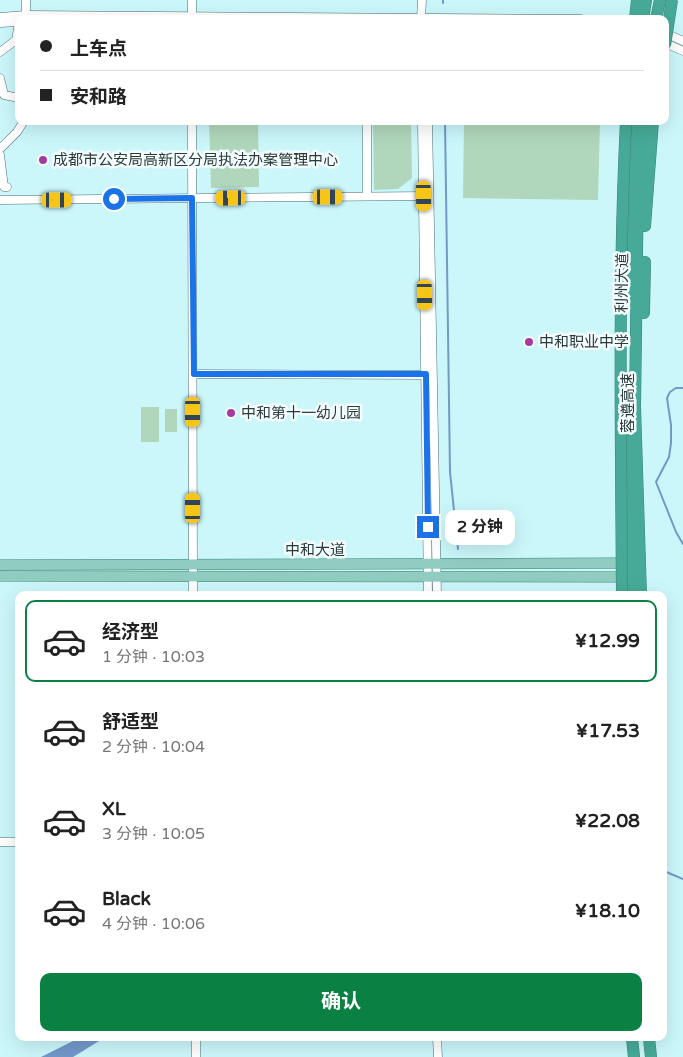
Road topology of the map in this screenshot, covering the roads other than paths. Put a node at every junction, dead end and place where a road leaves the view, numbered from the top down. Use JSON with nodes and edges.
{"nodes":[{"id":1,"x":26,"y":0,"type":"edge"},
{"id":2,"x":192,"y":0,"type":"edge"},
{"id":3,"x":422,"y":0,"type":"edge"},
{"id":4,"x":427,"y":0,"type":"edge"},
{"id":5,"x":637,"y":0,"type":"edge"},
{"id":6,"x":646,"y":0,"type":"edge"},
{"id":7,"x":660,"y":0,"type":"edge"},
{"id":8,"x":672,"y":0,"type":"edge"},
{"id":9,"x":26,"y":15,"type":"edge"},
{"id":10,"x":192,"y":15,"type":"edge"},
{"id":11,"x":424,"y":15,"type":"edge"},
{"id":12,"x":424,"y":15,"type":"edge"},
{"id":13,"x":635,"y":15,"type":"edge"},
{"id":14,"x":644,"y":15,"type":"edge"},
{"id":15,"x":657,"y":15,"type":"edge"},
{"id":16,"x":0,"y":17,"type":"edge"},
{"id":17,"x":15,"y":17,"type":"edge"},
{"id":18,"x":669,"y":19,"type":"edge"},
{"id":19,"x":0,"y":23,"type":"edge"},
{"id":20,"x":15,"y":23,"type":"edge"},
{"id":21,"x":669,"y":35,"type":"edge"},
{"id":22,"x":15,"y":41,"type":"edge"},
{"id":23,"x":683,"y":41,"type":"edge"},
{"id":24,"x":669,"y":46,"type":"edge"},
{"id":25,"x":683,"y":51,"type":"edge"},
{"id":26,"x":0,"y":52,"type":"edge"},
{"id":27,"x":0,"y":78,"type":"edge"},
{"id":28,"x":15,"y":97,"type":"edge"},
{"id":29,"x":21,"y":125,"type":"edge"},
{"id":30,"x":192,"y":125,"type":"edge"},
{"id":31,"x":367,"y":125,"type":"edge"},
{"id":32,"x":422,"y":125,"type":"edge"},
{"id":33,"x":428,"y":125,"type":"edge"},
{"id":34,"x":626,"y":125,"type":"edge"},
{"id":35,"x":633,"y":125,"type":"edge"},
{"id":36,"x":644,"y":125,"type":"edge"},
{"id":37,"x":653,"y":125,"type":"edge"},
{"id":38,"x":0,"y":149,"type":"edge"},
{"id":39,"x":0,"y":155,"type":"edge"},
{"id":40,"x":7,"y":187,"type":"dead end"},
{"id":41,"x":367,"y":196,"type":"junction"},
{"id":42,"x":427,"y":196,"type":"junction"},
{"id":43,"x":192,"y":198,"type":"junction"},
{"id":44,"x":0,"y":200,"type":"edge"},
{"id":45,"x":194,"y":374,"type":"junction"},
{"id":46,"x":429,"y":374,"type":"junction"},
{"id":47,"x":631,"y":563,"type":"junction"},
{"id":48,"x":0,"y":565,"type":"edge"},
{"id":49,"x":433,"y":565,"type":"junction"},
{"id":50,"x":192,"y":571,"type":"junction"},
{"id":51,"x":0,"y":576,"type":"edge"},
{"id":52,"x":433,"y":577,"type":"junction"},
{"id":53,"x":631,"y":577,"type":"junction"},
{"id":54,"x":192,"y":591,"type":"edge"},
{"id":55,"x":429,"y":591,"type":"edge"},
{"id":56,"x":436,"y":591,"type":"edge"},
{"id":57,"x":622,"y":591,"type":"edge"},
{"id":58,"x":630,"y":591,"type":"edge"},
{"id":59,"x":641,"y":591,"type":"edge"},
{"id":60,"x":647,"y":591,"type":"edge"},
{"id":61,"x":0,"y":842,"type":"edge"},
{"id":62,"x":15,"y":842,"type":"edge"},
{"id":63,"x":0,"y":846,"type":"edge"},
{"id":64,"x":15,"y":846,"type":"edge"},
{"id":65,"x":196,"y":1041,"type":"edge"},
{"id":66,"x":437,"y":1041,"type":"edge"},
{"id":67,"x":442,"y":1041,"type":"edge"},
{"id":68,"x":632,"y":1041,"type":"edge"},
{"id":69,"x":642,"y":1041,"type":"edge"},
{"id":70,"x":649,"y":1041,"type":"edge"},
{"id":71,"x":655,"y":1041,"type":"edge"},
{"id":72,"x":196,"y":1057,"type":"edge"},
{"id":73,"x":438,"y":1057,"type":"edge"},
{"id":74,"x":443,"y":1057,"type":"edge"},
{"id":75,"x":634,"y":1057,"type":"edge"},
{"id":76,"x":644,"y":1057,"type":"edge"},
{"id":77,"x":652,"y":1057,"type":"edge"},
{"id":78,"x":657,"y":1057,"type":"edge"}],
"edges":[{"from":1,"to":9,"type":"street"},
{"from":2,"to":10,"type":"street"},
{"from":3,"to":11,"type":"street"},
{"from":4,"to":12,"type":"street"},
{"from":5,"to":13,"type":"highway"},
{"from":6,"to":14,"type":"highway"},
{"from":7,"to":15,"type":"highway"},
{"from":8,"to":18,"type":"highway","bridge":true},
{"from":16,"to":17,"type":"street"},
{"from":19,"to":20,"type":"street"},
{"from":21,"to":23,"type":"street"},
{"from":22,"to":26,"type":"street"},
{"from":24,"to":25,"type":"street"},
{"from":27,"to":28,"type":"street"},
{"from":29,"to":38,"type":"street"},
{"from":30,"to":43,"type":"street"},
{"from":31,"to":41,"type":"street"},
{"from":32,"to":42,"type":"street"},
{"from":33,"to":42,"type":"street"},
{"from":34,"to":57,"type":"highway","name":"蓉遵高速","bridge":true},
{"from":35,"to":47,"type":"highway","name":"利州大道"},
{"from":36,"to":59,"type":"highway","name":"利州大道"},
{"from":37,"to":60,"type":"highway","name":"蓉遵高速"},
{"from":39,"to":40,"type":"street"},
{"from":41,"to":42,"type":"street"},
{"from":41,"to":43,"type":"street"},
{"from":42,"to":46,"type":"street"},
{"from":43,"to":44,"type":"street"},
{"from":43,"to":45,"type":"street"},
{"from":45,"to":46,"type":"street"},
{"from":45,"to":50,"type":"street"},
{"from":46,"to":49,"type":"street"},
{"from":47,"to":49,"type":"main road","name":"中和大道"},
{"from":47,"to":53,"type":"highway","name":"利州大道"},
{"from":48,"to":50,"type":"main road","name":"中和大道"},
{"from":49,"to":50,"type":"main road","name":"中和大道"},
{"from":49,"to":52,"type":"street"},
{"from":50,"to":51,"type":"main road","name":"中和大道"},
{"from":50,"to":52,"type":"main road","name":"中和大道"},
{"from":50,"to":54,"type":"street"},
{"from":52,"to":53,"type":"main road","name":"中和大道"},
{"from":52,"to":55,"type":"street"},
{"from":52,"to":56,"type":"street"},
{"from":53,"to":58,"type":"highway","name":"利州大道"},
{"from":61,"to":62,"type":"street"},
{"from":63,"to":64,"type":"street"},
{"from":65,"to":72,"type":"street"},
{"from":66,"to":73,"type":"street"},
{"from":67,"to":74,"type":"street"},
{"from":68,"to":75,"type":"highway"},
{"from":69,"to":76,"type":"highway"},
{"from":70,"to":77,"type":"highway"},
{"from":71,"to":78,"type":"highway"}]}
